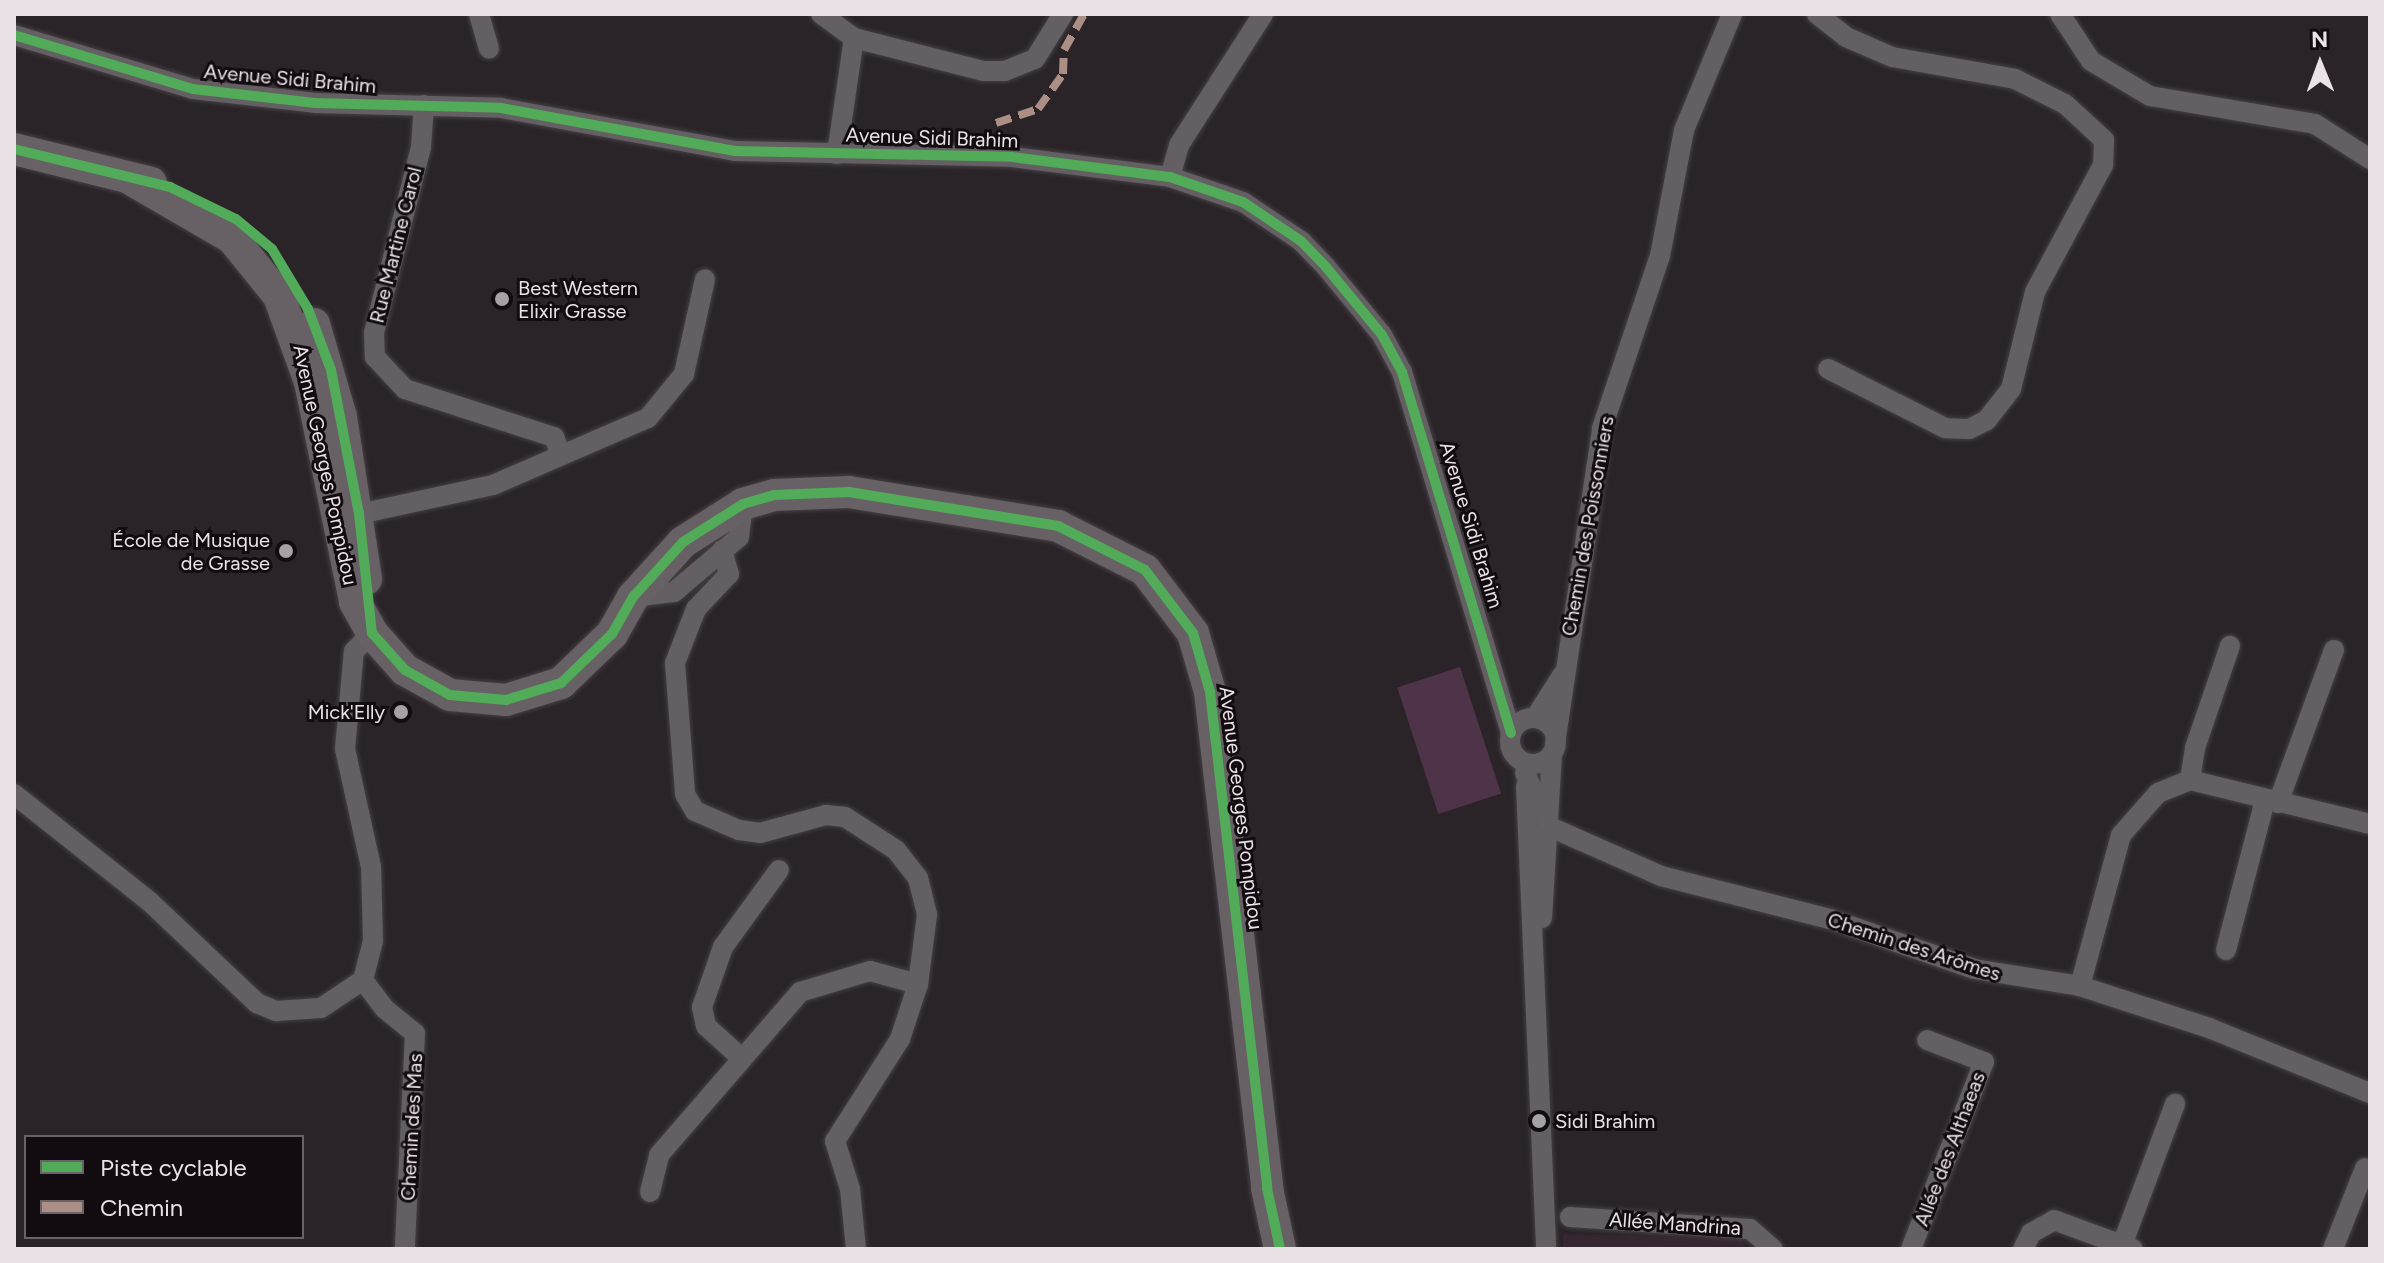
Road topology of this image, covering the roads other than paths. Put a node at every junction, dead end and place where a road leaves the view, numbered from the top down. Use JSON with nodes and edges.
{"nodes":[{"id":1,"x":479,"y":14,"type":"edge"},
{"id":2,"x":821,"y":14,"type":"edge"},
{"id":3,"x":1063,"y":14,"type":"edge"},
{"id":4,"x":1263,"y":14,"type":"edge"},
{"id":5,"x":1732,"y":14,"type":"edge"},
{"id":6,"x":1817,"y":14,"type":"edge"},
{"id":7,"x":2060,"y":14,"type":"edge"},
{"id":8,"x":14,"y":35,"type":"edge"},
{"id":9,"x":854,"y":38,"type":"junction"},
{"id":10,"x":489,"y":49,"type":"dead end"},
{"id":11,"x":424,"y":105,"type":"junction"},
{"id":12,"x":14,"y":149,"type":"edge"},
{"id":13,"x":837,"y":154,"type":"junction"},
{"id":14,"x":2370,"y":159,"type":"edge"},
{"id":15,"x":1170,"y":177,"type":"junction"},
{"id":16,"x":132,"y":180,"type":"junction"},
{"id":17,"x":705,"y":279,"type":"dead end"},
{"id":18,"x":1828,"y":369,"type":"dead end"},
{"id":19,"x":310,"y":382,"type":"junction"},
{"id":20,"x":561,"y":455,"type":"junction"},
{"id":21,"x":743,"y":504,"type":"junction"},
{"id":22,"x":359,"y":514,"type":"junction"},
{"id":23,"x":722,"y":550,"type":"junction"},
{"id":24,"x":633,"y":597,"type":"junction"},
{"id":25,"x":372,"y":633,"type":"junction"},
{"id":26,"x":2230,"y":646,"type":"dead end"},
{"id":27,"x":2334,"y":650,"type":"dead end"},
{"id":28,"x":1563,"y":674,"type":"junction"},
{"id":29,"x":1501,"y":686,"type":"junction"},
{"id":30,"x":1532,"y":718,"type":"junction"},
{"id":31,"x":1511,"y":733,"type":"junction"},
{"id":32,"x":1554,"y":748,"type":"junction"},
{"id":33,"x":1525,"y":767,"type":"junction"},
{"id":34,"x":2190,"y":780,"type":"junction"},
{"id":35,"x":14,"y":794,"type":"edge"},
{"id":36,"x":2271,"y":802,"type":"junction"},
{"id":37,"x":2370,"y":824,"type":"edge"},
{"id":38,"x":1550,"y":827,"type":"junction"},
{"id":39,"x":779,"y":870,"type":"dead end"},
{"id":40,"x":2226,"y":950,"type":"dead end"},
{"id":41,"x":1537,"y":953,"type":"junction"},
{"id":42,"x":363,"y":980,"type":"junction"},
{"id":43,"x":918,"y":984,"type":"junction"},
{"id":44,"x":2080,"y":986,"type":"junction"},
{"id":45,"x":1927,"y":1040,"type":"dead end"},
{"id":46,"x":738,"y":1055,"type":"junction"},
{"id":47,"x":2370,"y":1093,"type":"edge"},
{"id":48,"x":2175,"y":1104,"type":"dead end"},
{"id":49,"x":2365,"y":1168,"type":"dead end"},
{"id":50,"x":650,"y":1192,"type":"dead end"},
{"id":51,"x":1570,"y":1217,"type":"dead end"},
{"id":52,"x":2127,"y":1247,"type":"edge"},
{"id":53,"x":405,"y":1249,"type":"edge"},
{"id":54,"x":856,"y":1249,"type":"edge"},
{"id":55,"x":1280,"y":1249,"type":"edge"},
{"id":56,"x":1546,"y":1249,"type":"edge"},
{"id":57,"x":1773,"y":1249,"type":"edge"},
{"id":58,"x":1911,"y":1249,"type":"edge"},
{"id":59,"x":2023,"y":1249,"type":"edge"},
{"id":60,"x":2333,"y":1249,"type":"edge"}],
"edges":[{"from":1,"to":10,"type":"street"},
{"from":2,"to":9,"type":"street"},
{"from":3,"to":9,"type":"street"},
{"from":4,"to":15,"type":"street"},
{"from":5,"to":28,"type":"street","name":"Chemin des Poissonniers"},
{"from":6,"to":18,"type":"street"},
{"from":7,"to":14,"type":"street"},
{"from":8,"to":11,"type":"street","name":"Avenue Sidi Brahim"},
{"from":9,"to":13,"type":"street"},
{"from":11,"to":13,"type":"street","name":"Avenue Sidi Brahim"},
{"from":11,"to":20,"type":"street","name":"Rue Martine Carol"},
{"from":12,"to":16,"type":"main road","name":"Avenue Georges Pompidou"},
{"from":13,"to":15,"type":"street","name":"Avenue Sidi Brahim"},
{"from":15,"to":29,"type":"street","name":"Avenue Sidi Brahim"},
{"from":16,"to":19,"type":"main road","name":"Avenue Georges Pompidou"},
{"from":16,"to":22,"type":"main road","name":"Avenue Georges Pompidou"},
{"from":17,"to":20,"type":"street"},
{"from":19,"to":22,"type":"main road"},
{"from":19,"to":25,"type":"main road","name":"Avenue Georges Pompidou"},
{"from":20,"to":22,"type":"street"},
{"from":21,"to":23,"type":"street"},
{"from":21,"to":24,"type":"main road","name":"Avenue Georges Pompidou"},
{"from":21,"to":55,"type":"main road","name":"Avenue Georges Pompidou"},
{"from":22,"to":25,"type":"main road","name":"Avenue Georges Pompidou"},
{"from":23,"to":24,"type":"street"},
{"from":23,"to":43,"type":"street"},
{"from":24,"to":25,"type":"main road","name":"Avenue Georges Pompidou"},
{"from":25,"to":42,"type":"street"},
{"from":26,"to":34,"type":"street"},
{"from":27,"to":36,"type":"street"},
{"from":28,"to":30,"type":"street","name":"Chemin des Poissonniers"},
{"from":28,"to":32,"type":"street","name":"Chemin des Poissonniers"},
{"from":29,"to":30,"type":"street","name":"Avenue Sidi Brahim"},
{"from":29,"to":31,"type":"street","name":"Avenue Sidi Brahim"},
{"from":30,"to":31,"type":"street"},
{"from":30,"to":32,"type":"street"},
{"from":31,"to":33,"type":"street"},
{"from":32,"to":33,"type":"street"},
{"from":32,"to":38,"type":"street"},
{"from":33,"to":38,"type":"street"},
{"from":33,"to":41,"type":"street"},
{"from":34,"to":36,"type":"street"},
{"from":34,"to":44,"type":"street"},
{"from":35,"to":42,"type":"street"},
{"from":36,"to":37,"type":"street"},
{"from":36,"to":40,"type":"street"},
{"from":38,"to":41,"type":"street"},
{"from":38,"to":44,"type":"street","name":"Chemin des Arômes"},
{"from":39,"to":46,"type":"street"},
{"from":41,"to":56,"type":"street"},
{"from":42,"to":53,"type":"street","name":"Chemin des Mas"},
{"from":43,"to":46,"type":"street"},
{"from":43,"to":54,"type":"street"},
{"from":44,"to":47,"type":"street","name":"Chemin des Arômes"},
{"from":45,"to":58,"type":"street","name":"Allée des Althaeas"},
{"from":46,"to":50,"type":"street"},
{"from":48,"to":52,"type":"street"},
{"from":49,"to":60,"type":"street"},
{"from":51,"to":57,"type":"street","name":"Allée Mandrina"},
{"from":52,"to":59,"type":"street"}]}
